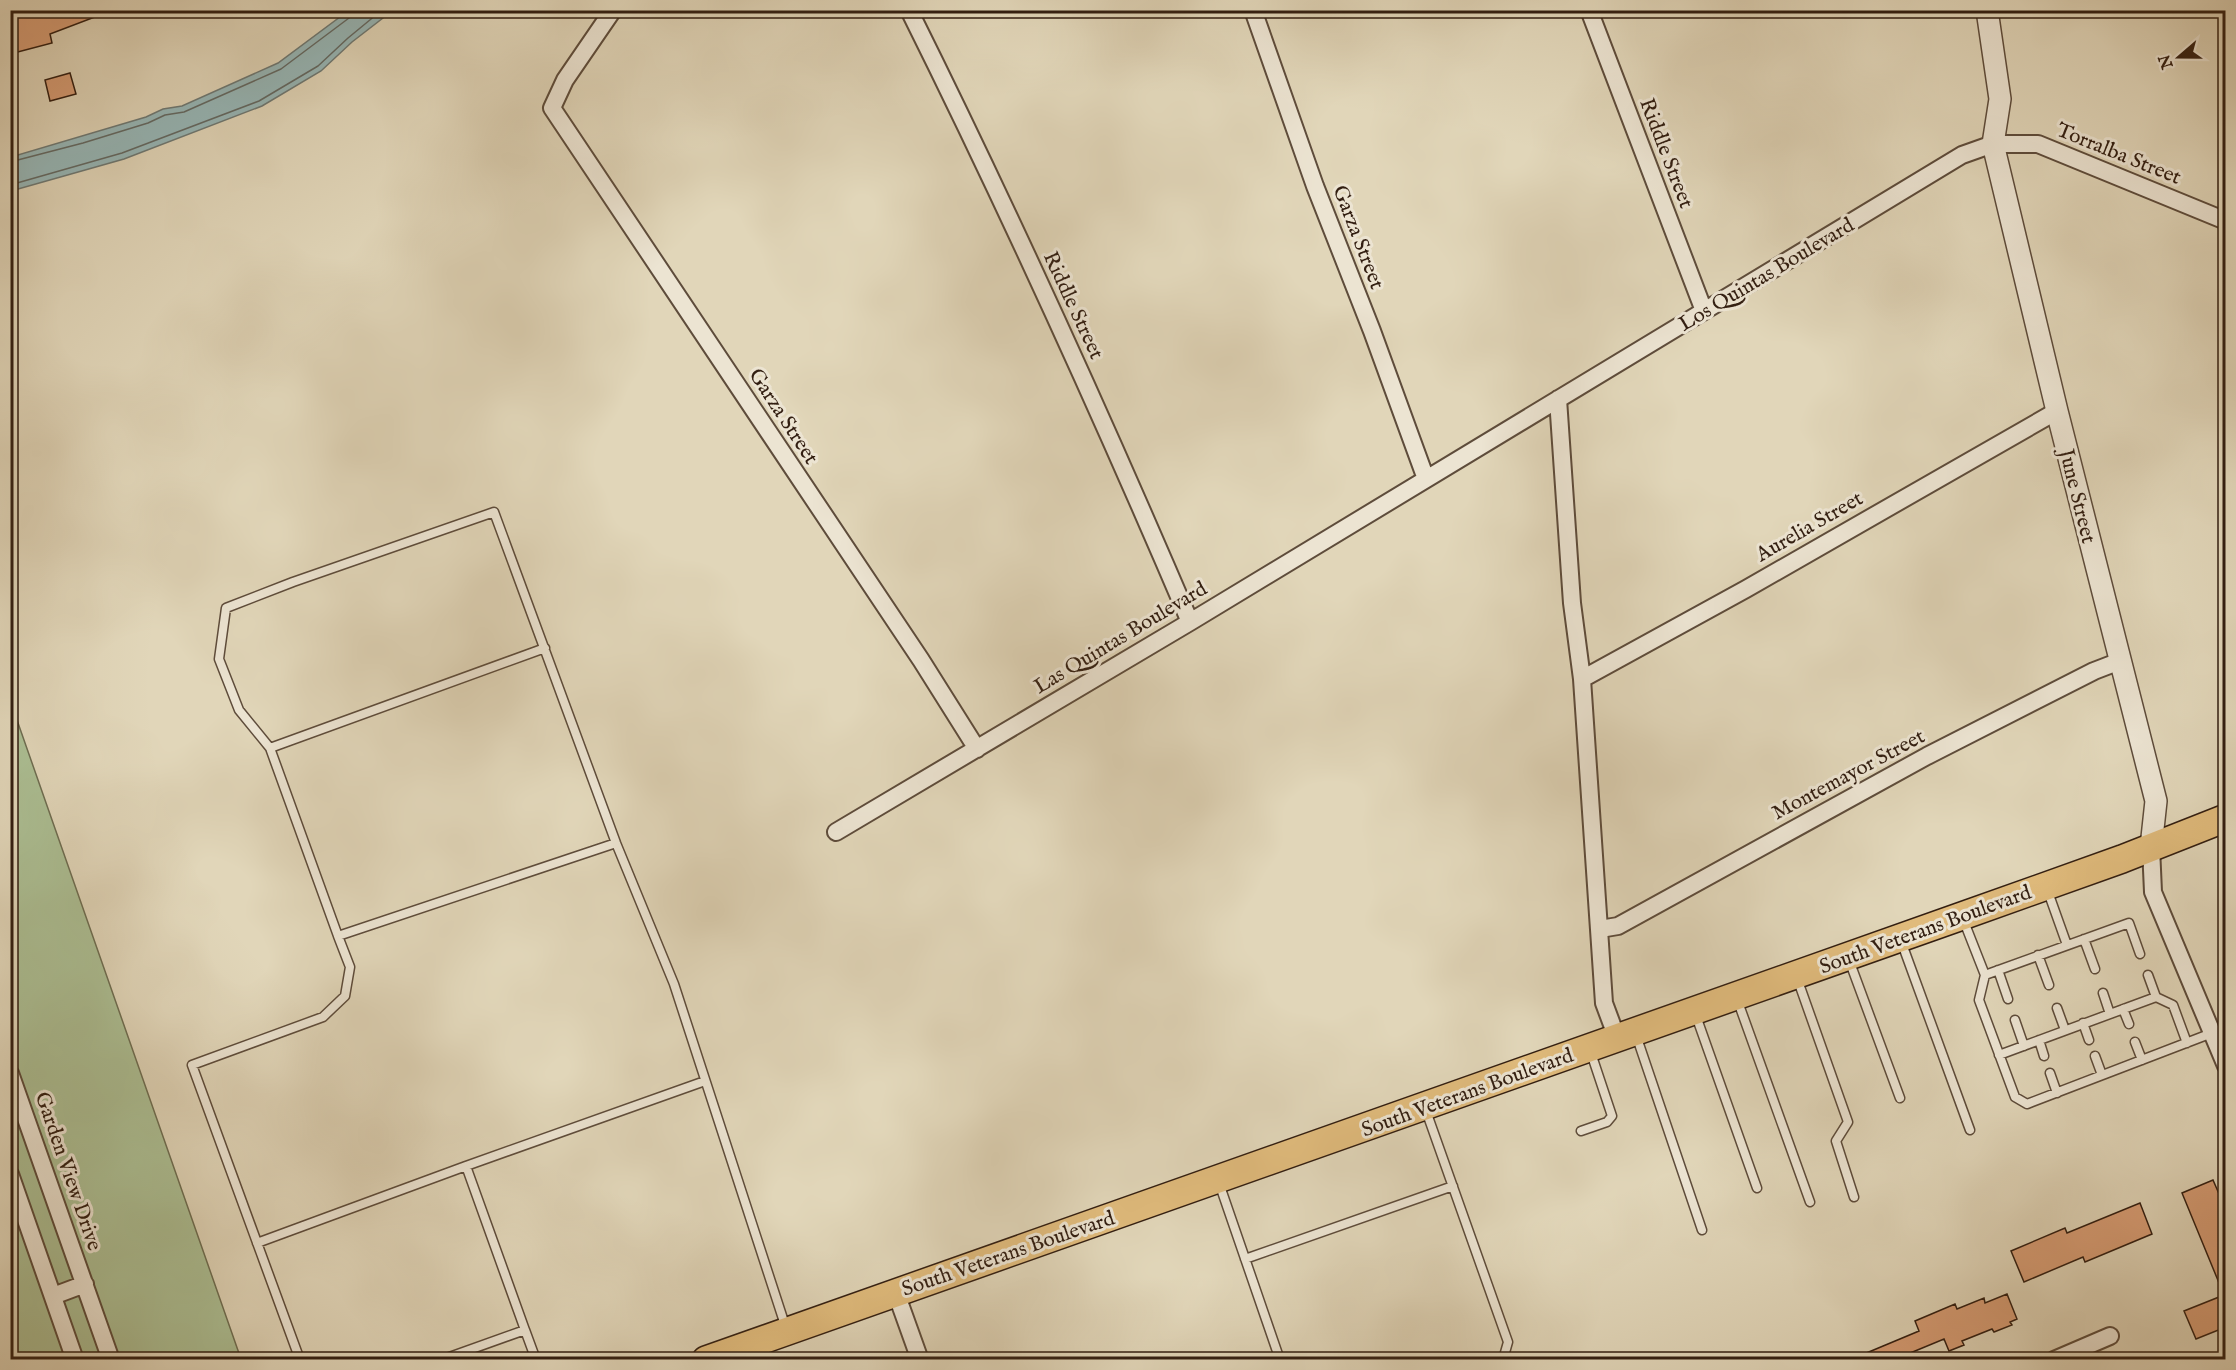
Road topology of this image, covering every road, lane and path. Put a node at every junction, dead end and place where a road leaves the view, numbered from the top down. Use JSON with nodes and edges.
{"nodes":[{"id":1,"x":613,"y":10,"type":"edge"},
{"id":2,"x":909,"y":10,"type":"edge"},
{"id":3,"x":1253,"y":10,"type":"edge"},
{"id":4,"x":1589,"y":10,"type":"edge"},
{"id":5,"x":1987,"y":10,"type":"edge"},
{"id":6,"x":1993,"y":144,"type":"junction"},
{"id":7,"x":2226,"y":220,"type":"edge"},
{"id":8,"x":1704,"y":311,"type":"junction"},
{"id":9,"x":1558,"y":399,"type":"junction"},
{"id":10,"x":2057,"y":411,"type":"junction"},
{"id":11,"x":1426,"y":479,"type":"junction"},
{"id":12,"x":1190,"y":622,"type":"junction"},
{"id":13,"x":545,"y":648,"type":"junction"},
{"id":14,"x":2120,"y":661,"type":"junction"},
{"id":15,"x":1582,"y":679,"type":"junction"},
{"id":16,"x":270,"y":748,"type":"junction"},
{"id":17,"x":977,"y":749,"type":"junction"},
{"id":18,"x":2226,"y":818,"type":"edge"},
{"id":19,"x":836,"y":832,"type":"dead end"},
{"id":20,"x":616,"y":843,"type":"junction"},
{"id":21,"x":2151,"y":847,"type":"junction"},
{"id":22,"x":2046,"y":885,"type":"junction"},
{"id":23,"x":1962,"y":916,"type":"junction"},
{"id":24,"x":1600,"y":929,"type":"junction"},
{"id":25,"x":338,"y":936,"type":"junction"},
{"id":26,"x":1900,"y":938,"type":"junction"},
{"id":27,"x":2084,"y":939,"type":"junction"},
{"id":28,"x":2067,"y":945,"type":"junction"},
{"id":29,"x":2140,"y":954,"type":"dead end"},
{"id":30,"x":1848,"y":956,"type":"junction"},
{"id":31,"x":2038,"y":956,"type":"junction"},
{"id":32,"x":2095,"y":969,"type":"dead end"},
{"id":33,"x":1998,"y":970,"type":"junction"},
{"id":34,"x":1796,"y":975,"type":"junction"},
{"id":35,"x":1985,"y":975,"type":"junction"},
{"id":36,"x":2148,"y":975,"type":"dead end"},
{"id":37,"x":2049,"y":985,"type":"dead end"},
{"id":38,"x":2103,"y":993,"type":"dead end"},
{"id":39,"x":1736,"y":996,"type":"junction"},
{"id":40,"x":2156,"y":997,"type":"junction"},
{"id":41,"x":2008,"y":999,"type":"dead end"},
{"id":42,"x":2057,"y":1008,"type":"dead end"},
{"id":43,"x":2123,"y":1009,"type":"junction"},
{"id":44,"x":1695,"y":1010,"type":"junction"},
{"id":45,"x":2110,"y":1014,"type":"junction"},
{"id":46,"x":2015,"y":1020,"type":"dead end"},
{"id":47,"x":2083,"y":1023,"type":"junction"},
{"id":48,"x":2129,"y":1024,"type":"dead end"},
{"id":49,"x":2065,"y":1030,"type":"junction"},
{"id":50,"x":2212,"y":1033,"type":"junction"},
{"id":51,"x":1626,"y":1035,"type":"junction"},
{"id":52,"x":2039,"y":1040,"type":"junction"},
{"id":53,"x":2089,"y":1040,"type":"dead end"},
{"id":54,"x":2135,"y":1042,"type":"dead end"},
{"id":55,"x":2187,"y":1043,"type":"junction"},
{"id":56,"x":2024,"y":1046,"type":"junction"},
{"id":57,"x":1589,"y":1048,"type":"junction"},
{"id":58,"x":1999,"y":1055,"type":"junction"},
{"id":59,"x":2044,"y":1056,"type":"dead end"},
{"id":60,"x":2095,"y":1056,"type":"dead end"},
{"id":61,"x":2142,"y":1060,"type":"junction"},
{"id":62,"x":2226,"y":1066,"type":"edge"},
{"id":63,"x":2050,"y":1072,"type":"dead end"},
{"id":64,"x":10,"y":1073,"type":"edge"},
{"id":65,"x":2102,"y":1075,"type":"junction"},
{"id":66,"x":705,"y":1081,"type":"junction"},
{"id":67,"x":2057,"y":1093,"type":"junction"},
{"id":68,"x":1900,"y":1098,"type":"dead end"},
{"id":69,"x":1424,"y":1107,"type":"junction"},
{"id":70,"x":1970,"y":1130,"type":"dead end"},
{"id":71,"x":1581,"y":1131,"type":"dead end"},
{"id":72,"x":466,"y":1166,"type":"junction"},
{"id":73,"x":10,"y":1174,"type":"edge"},
{"id":74,"x":1218,"y":1180,"type":"junction"},
{"id":75,"x":1453,"y":1186,"type":"junction"},
{"id":76,"x":1757,"y":1188,"type":"dead end"},
{"id":77,"x":1854,"y":1197,"type":"dead end"},
{"id":78,"x":1809,"y":1202,"type":"dead end"},
{"id":79,"x":1702,"y":1230,"type":"dead end"},
{"id":80,"x":257,"y":1243,"type":"junction"},
{"id":81,"x":1245,"y":1259,"type":"junction"},
{"id":82,"x":85,"y":1284,"type":"junction"},
{"id":83,"x":896,"y":1293,"type":"junction"},
{"id":84,"x":53,"y":1296,"type":"junction"},
{"id":85,"x":525,"y":1330,"type":"junction"},
{"id":86,"x":787,"y":1331,"type":"junction"},
{"id":87,"x":2110,"y":1336,"type":"dead end"},
{"id":88,"x":75,"y":1359,"type":"edge"},
{"id":89,"x":111,"y":1359,"type":"edge"},
{"id":90,"x":300,"y":1359,"type":"edge"},
{"id":91,"x":441,"y":1359,"type":"edge"},
{"id":92,"x":536,"y":1359,"type":"edge"},
{"id":93,"x":706,"y":1359,"type":"edge"},
{"id":94,"x":920,"y":1359,"type":"edge"},
{"id":95,"x":1280,"y":1359,"type":"edge"},
{"id":96,"x":1495,"y":1359,"type":"edge"},
{"id":97,"x":2054,"y":1359,"type":"edge"}],
"edges":[{"from":1,"to":17,"type":"street","name":"Garza Street"},
{"from":2,"to":12,"type":"street","name":"Riddle Street"},
{"from":3,"to":11,"type":"street","name":"Garza Street"},
{"from":4,"to":8,"type":"street","name":"Riddle Street"},
{"from":5,"to":6,"type":"street"},
{"from":6,"to":7,"type":"street","name":"Torralba Street"},
{"from":6,"to":8,"type":"street","name":"Los Quintas Boulevard"},
{"from":6,"to":10,"type":"street","name":"June Street"},
{"from":8,"to":9,"type":"street","name":"Los Quintas Boulevard"},
{"from":9,"to":11,"type":"street","name":"Los Quintas Boulevard"},
{"from":9,"to":15,"type":"street"},
{"from":10,"to":14,"type":"street","name":"June Street"},
{"from":10,"to":15,"type":"street","name":"Aurelia Street"},
{"from":11,"to":12,"type":"street","name":"Las Quintas Boulevard"},
{"from":12,"to":17,"type":"street","name":"Las Quintas Boulevard"},
{"from":13,"to":16,"type":"lane"},
{"from":13,"to":16,"type":"lane"},
{"from":13,"to":20,"type":"lane"},
{"from":14,"to":21,"type":"street","name":"June Street"},
{"from":14,"to":24,"type":"street","name":"Montemayor Street"},
{"from":15,"to":24,"type":"street"},
{"from":16,"to":25,"type":"lane"},
{"from":17,"to":19,"type":"street","name":"Las Quintas Boulevard"},
{"from":18,"to":21,"type":"main road","name":"South Veterans Boulevard"},
{"from":20,"to":25,"type":"lane"},
{"from":20,"to":66,"type":"lane"},
{"from":21,"to":22,"type":"main road","name":"South Veterans Boulevard"},
{"from":21,"to":50,"type":"street"},
{"from":22,"to":23,"type":"main road","name":"South Veterans Boulevard"},
{"from":22,"to":28,"type":"lane"},
{"from":23,"to":26,"type":"main road","name":"South Veterans Boulevard"},
{"from":23,"to":35,"type":"lane"},
{"from":24,"to":51,"type":"street"},
{"from":25,"to":80,"type":"lane"},
{"from":26,"to":30,"type":"main road","name":"South Veterans Boulevard"},
{"from":26,"to":70,"type":"lane"},
{"from":27,"to":28,"type":"lane"},
{"from":27,"to":29,"type":"lane"},
{"from":27,"to":32,"type":"lane"},
{"from":28,"to":31,"type":"lane"},
{"from":30,"to":34,"type":"main road","name":"South Veterans Boulevard"},
{"from":30,"to":68,"type":"lane"},
{"from":31,"to":33,"type":"lane"},
{"from":31,"to":37,"type":"lane"},
{"from":33,"to":35,"type":"lane"},
{"from":33,"to":41,"type":"lane"},
{"from":34,"to":39,"type":"main road","name":"South Veterans Boulevard"},
{"from":34,"to":77,"type":"lane"},
{"from":35,"to":58,"type":"lane"},
{"from":36,"to":40,"type":"lane"},
{"from":38,"to":45,"type":"lane"},
{"from":39,"to":44,"type":"main road","name":"South Veterans Boulevard"},
{"from":39,"to":78,"type":"lane"},
{"from":40,"to":43,"type":"lane"},
{"from":40,"to":55,"type":"lane"},
{"from":42,"to":49,"type":"lane"},
{"from":43,"to":45,"type":"lane"},
{"from":43,"to":48,"type":"lane"},
{"from":44,"to":51,"type":"main road","name":"South Veterans Boulevard"},
{"from":44,"to":76,"type":"lane"},
{"from":45,"to":47,"type":"lane"},
{"from":46,"to":56,"type":"lane"},
{"from":47,"to":49,"type":"lane"},
{"from":47,"to":53,"type":"lane"},
{"from":49,"to":52,"type":"lane"},
{"from":50,"to":55,"type":"lane"},
{"from":50,"to":62,"type":"street"},
{"from":51,"to":57,"type":"main road","name":"South Veterans Boulevard"},
{"from":51,"to":79,"type":"lane"},
{"from":52,"to":56,"type":"lane"},
{"from":52,"to":59,"type":"lane"},
{"from":54,"to":61,"type":"lane"},
{"from":55,"to":61,"type":"lane"},
{"from":56,"to":58,"type":"lane"},
{"from":57,"to":69,"type":"main road","name":"South Veterans Boulevard"},
{"from":57,"to":71,"type":"lane"},
{"from":58,"to":67,"type":"lane"},
{"from":60,"to":65,"type":"lane"},
{"from":61,"to":65,"type":"lane"},
{"from":63,"to":67,"type":"lane"},
{"from":64,"to":82,"type":"street","name":"Garden View Drive"},
{"from":65,"to":67,"type":"lane"},
{"from":66,"to":72,"type":"lane"},
{"from":66,"to":86,"type":"lane"},
{"from":69,"to":74,"type":"main road","name":"South Veterans Boulevard"},
{"from":69,"to":75,"type":"lane"},
{"from":72,"to":80,"type":"lane"},
{"from":72,"to":85,"type":"lane"},
{"from":73,"to":84,"type":"street"},
{"from":74,"to":81,"type":"lane"},
{"from":74,"to":83,"type":"main road","name":"South Veterans Boulevard"},
{"from":75,"to":81,"type":"lane"},
{"from":75,"to":96,"type":"lane"},
{"from":80,"to":90,"type":"lane"},
{"from":81,"to":95,"type":"lane"},
{"from":82,"to":84,"type":"street","name":"Garden View Drive"},
{"from":82,"to":89,"type":"street","name":"Garden View Drive"},
{"from":83,"to":86,"type":"main road","name":"South Veterans Boulevard"},
{"from":83,"to":94,"type":"street"},
{"from":84,"to":88,"type":"street"},
{"from":85,"to":91,"type":"lane"},
{"from":85,"to":92,"type":"lane"},
{"from":86,"to":93,"type":"main road","name":"South Veterans Boulevard"},
{"from":87,"to":97,"type":"street"}]}
